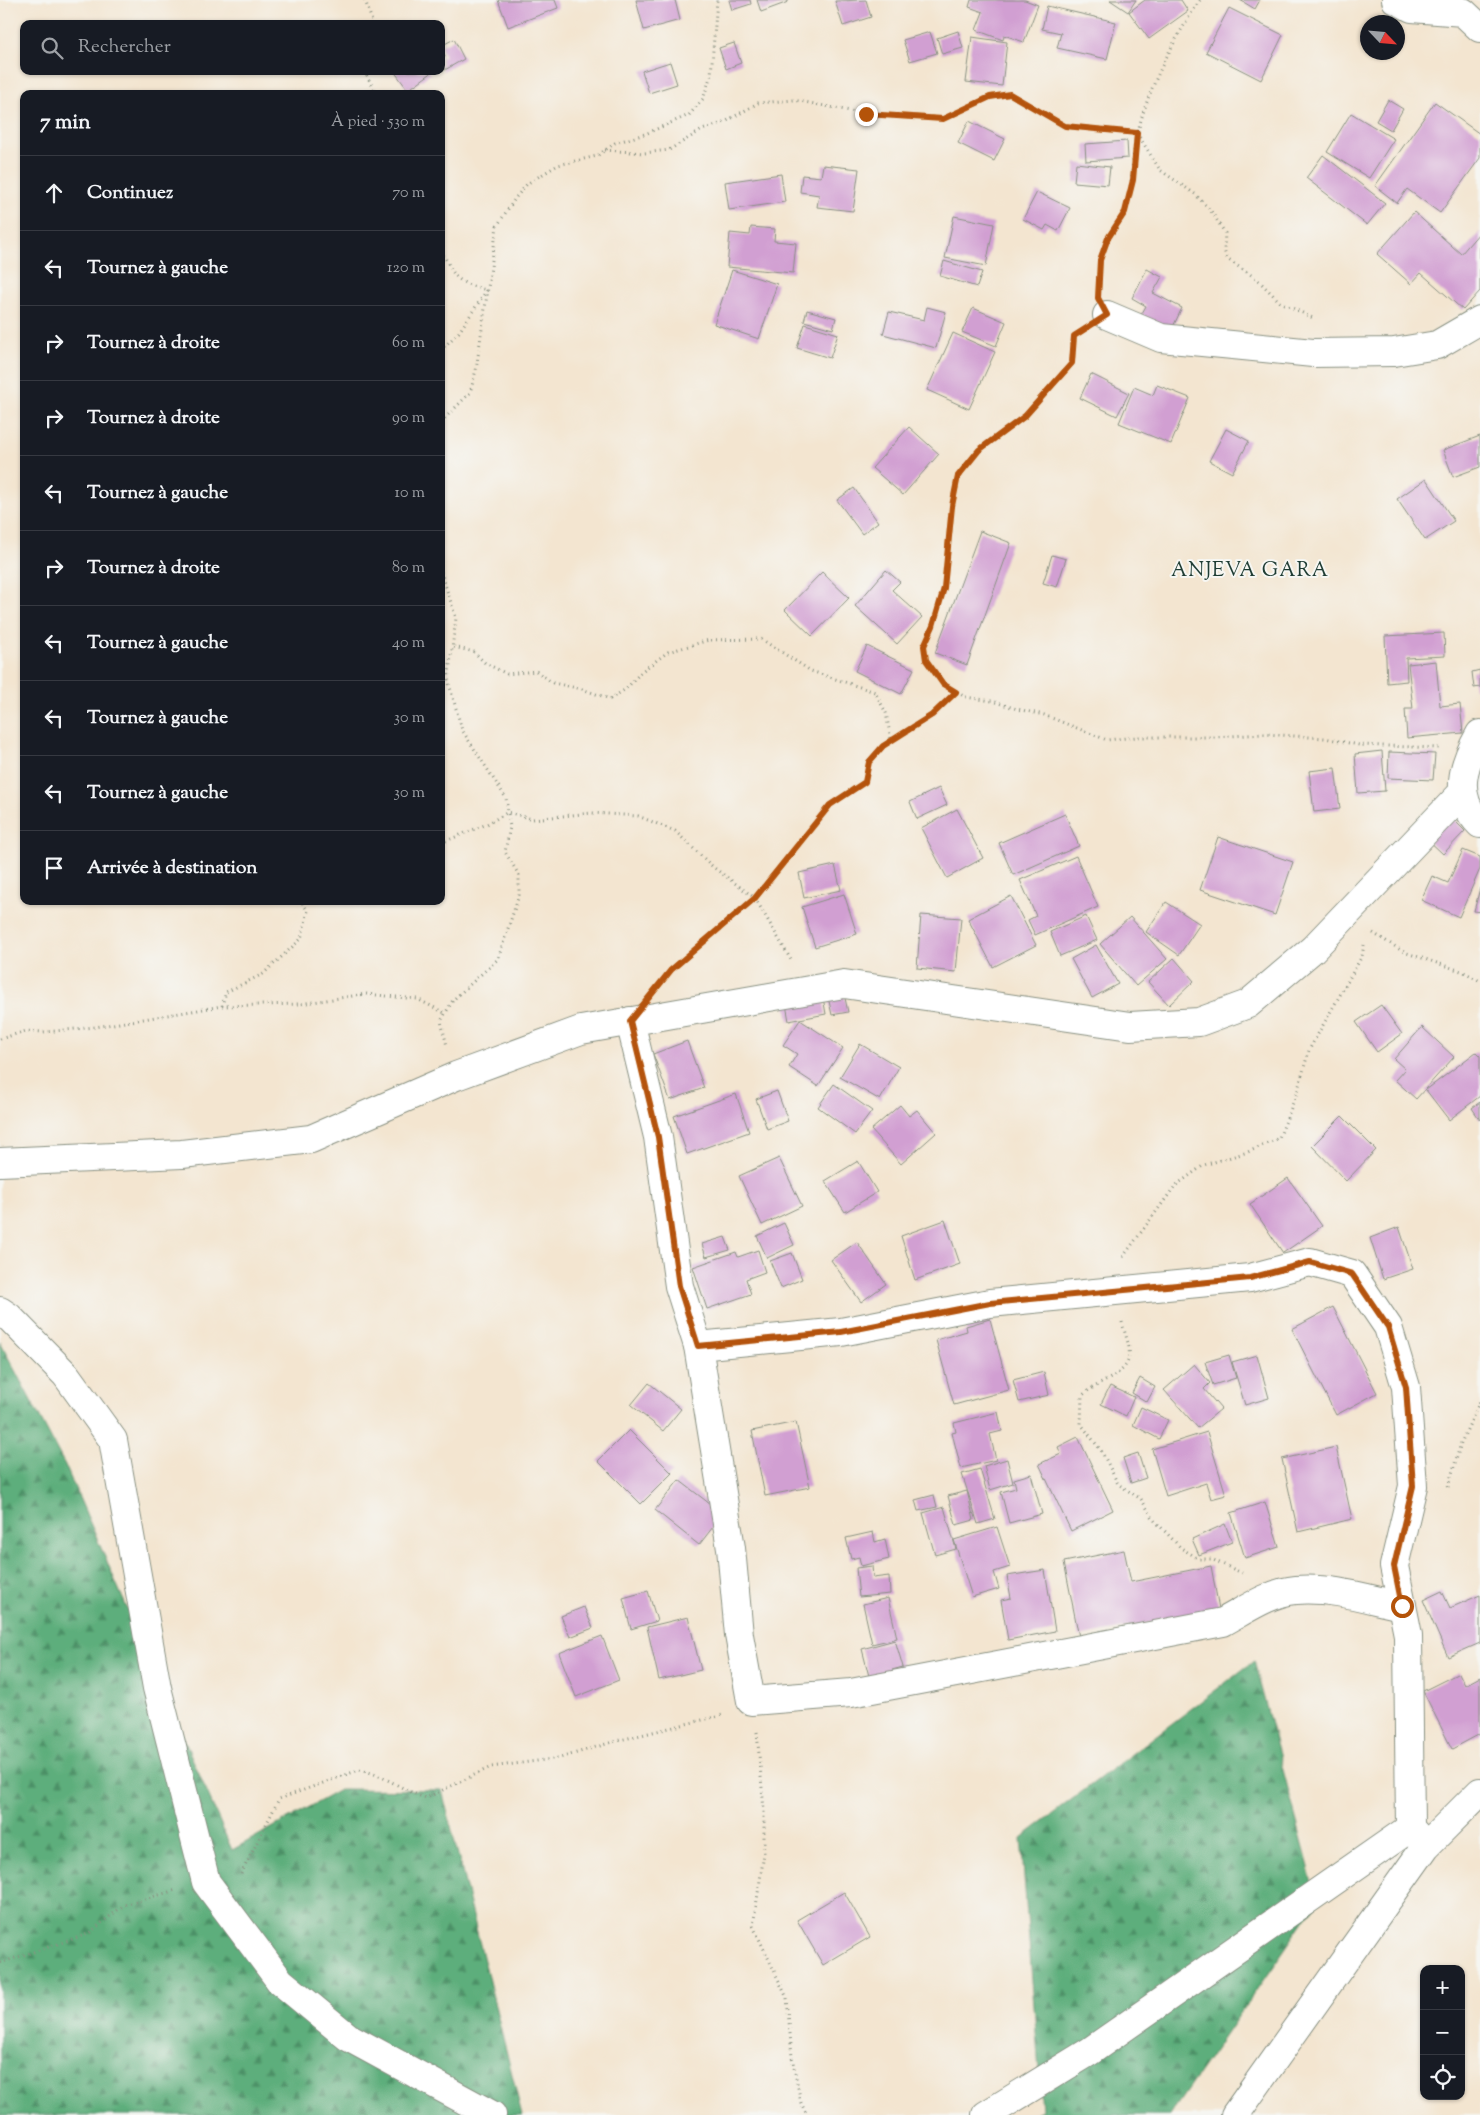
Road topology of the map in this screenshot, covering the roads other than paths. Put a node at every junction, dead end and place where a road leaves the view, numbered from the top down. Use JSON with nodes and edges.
{"nodes":[{"id":1,"x":1396,"y":0,"type":"edge"},
{"id":2,"x":1480,"y":28,"type":"edge"},
{"id":3,"x":1107,"y":315,"type":"road end"},
{"id":4,"x":1480,"y":320,"type":"edge"},
{"id":5,"x":1480,"y":734,"type":"edge"},
{"id":6,"x":1462,"y":793,"type":"junction"},
{"id":7,"x":1480,"y":824,"type":"edge"},
{"id":8,"x":630,"y":1021,"type":"junction"},
{"id":9,"x":0,"y":1162,"type":"edge"},
{"id":10,"x":0,"y":1311,"type":"edge"},
{"id":11,"x":698,"y":1346,"type":"junction"},
{"id":12,"x":1402,"y":1606,"type":"junction"},
{"id":13,"x":1480,"y":1792,"type":"edge"},
{"id":14,"x":1418,"y":1837,"type":"junction"},
{"id":15,"x":492,"y":2115,"type":"edge"},
{"id":16,"x":986,"y":2115,"type":"edge"},
{"id":17,"x":1235,"y":2115,"type":"edge"}],
"edges":[{"from":1,"to":2,"type":"street"},
{"from":3,"to":4,"type":"street"},
{"from":5,"to":6,"type":"street"},
{"from":6,"to":7,"type":"street"},
{"from":6,"to":8,"type":"street"},
{"from":8,"to":9,"type":"street"},
{"from":8,"to":11,"type":"street"},
{"from":10,"to":15,"type":"street"},
{"from":11,"to":12,"type":"street"},
{"from":11,"to":12,"type":"street"},
{"from":12,"to":14,"type":"street"},
{"from":13,"to":14,"type":"street"},
{"from":14,"to":16,"type":"street"},
{"from":14,"to":17,"type":"street"}]}
